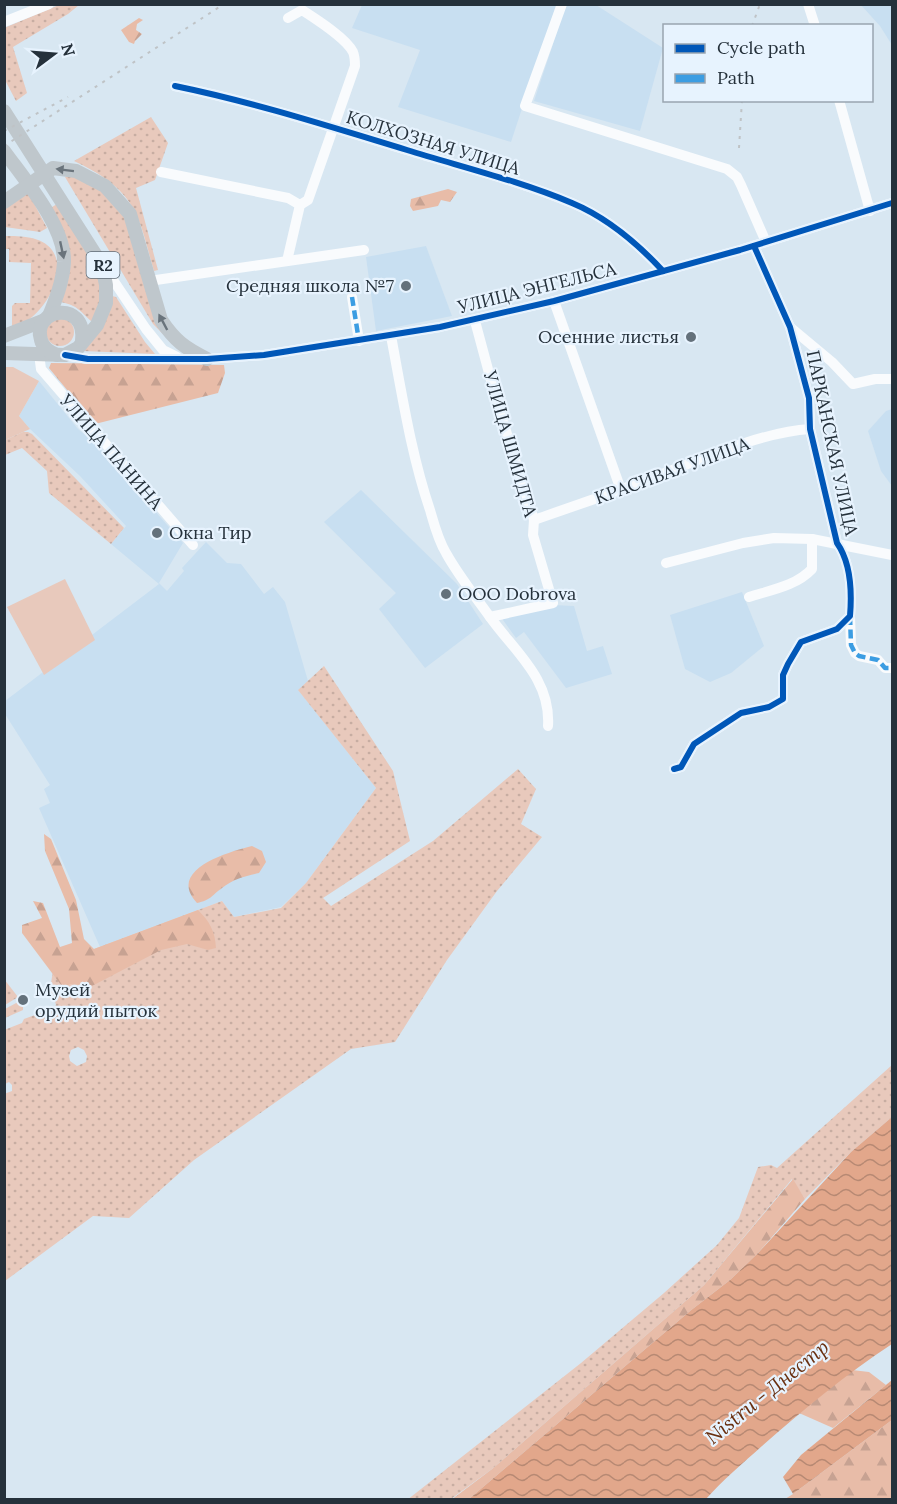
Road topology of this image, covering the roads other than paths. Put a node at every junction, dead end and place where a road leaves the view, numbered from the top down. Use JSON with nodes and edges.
{"nodes":[{"id":1,"x":49,"y":4,"type":"edge"},
{"id":2,"x":562,"y":4,"type":"edge"},
{"id":3,"x":808,"y":4,"type":"edge"},
{"id":4,"x":288,"y":18,"type":"dead end"},
{"id":5,"x":4,"y":22,"type":"edge"},
{"id":6,"x":814,"y":24,"type":"edge"},
{"id":7,"x":175,"y":86,"type":"dead end"},
{"id":8,"x":840,"y":102,"type":"edge"},
{"id":9,"x":4,"y":111,"type":"edge"},
{"id":10,"x":334,"y":129,"type":"junction"},
{"id":11,"x":4,"y":151,"type":"edge"},
{"id":12,"x":161,"y":172,"type":"dead end"},
{"id":13,"x":4,"y":202,"type":"edge"},
{"id":14,"x":892,"y":203,"type":"edge"},
{"id":15,"x":300,"y":205,"type":"junction"},
{"id":16,"x":870,"y":211,"type":"junction"},
{"id":17,"x":766,"y":242,"type":"junction"},
{"id":18,"x":754,"y":246,"type":"junction"},
{"id":19,"x":364,"y":250,"type":"dead end"},
{"id":20,"x":286,"y":261,"type":"junction"},
{"id":21,"x":102,"y":265,"type":"junction"},
{"id":22,"x":663,"y":271,"type":"junction"},
{"id":23,"x":149,"y":282,"type":"junction"},
{"id":24,"x":352,"y":297,"type":"dead end"},
{"id":25,"x":554,"y":301,"type":"junction"},
{"id":26,"x":47,"y":318,"type":"junction"},
{"id":27,"x":475,"y":321,"type":"junction"},
{"id":28,"x":790,"y":327,"type":"junction"},
{"id":29,"x":4,"y":336,"type":"edge"},
{"id":30,"x":391,"y":336,"type":"junction"},
{"id":31,"x":82,"y":341,"type":"junction"},
{"id":32,"x":359,"y":341,"type":"junction"},
{"id":33,"x":4,"y":353,"type":"edge"},
{"id":34,"x":39,"y":354,"type":"junction"},
{"id":35,"x":62,"y":355,"type":"junction"},
{"id":36,"x":180,"y":358,"type":"junction"},
{"id":37,"x":207,"y":359,"type":"junction"},
{"id":38,"x":892,"y":379,"type":"edge"},
{"id":39,"x":810,"y":429,"type":"junction"},
{"id":40,"x":621,"y":490,"type":"junction"},
{"id":41,"x":534,"y":520,"type":"junction"},
{"id":42,"x":812,"y":539,"type":"junction"},
{"id":43,"x":837,"y":543,"type":"junction"},
{"id":44,"x":193,"y":545,"type":"dead end"},
{"id":45,"x":892,"y":555,"type":"edge"},
{"id":46,"x":666,"y":563,"type":"dead end"},
{"id":47,"x":749,"y":597,"type":"dead end"},
{"id":48,"x":850,"y":616,"type":"junction"},
{"id":49,"x":490,"y":617,"type":"junction"},
{"id":50,"x":892,"y":668,"type":"edge"},
{"id":51,"x":548,"y":726,"type":"dead end"},
{"id":52,"x":675,"y":769,"type":"dead end"}],
"edges":[{"from":1,"to":5,"type":"street"},
{"from":2,"to":17,"type":"street"},
{"from":3,"to":6,"type":"street"},
{"from":4,"to":10,"type":"street"},
{"from":7,"to":10,"type":"street","name":"КОЛХОЗНАЯ УЛИЦА"},
{"from":8,"to":16,"type":"street"},
{"from":9,"to":21,"type":"main road","number":"R2"},
{"from":10,"to":15,"type":"street"},
{"from":10,"to":22,"type":"street","name":"КОЛХОЗНАЯ УЛИЦА"},
{"from":11,"to":26,"type":"main road","number":"R2","one_way":true},
{"from":12,"to":15,"type":"street"},
{"from":23,"to":13,"type":"main road","one_way":true},
{"from":14,"to":16,"type":"street","name":"УЛИЦА ЭНГЕЛЬСА"},
{"from":15,"to":20,"type":"street"},
{"from":16,"to":17,"type":"street","name":"УЛИЦА ЭНГЕЛЬСА"},
{"from":17,"to":18,"type":"street","name":"УЛИЦА ЭНГЕЛЬСА"},
{"from":18,"to":22,"type":"street","name":"УЛИЦА ЭНГЕЛЬСА"},
{"from":18,"to":28,"type":"street","name":"ПАРКАНСКАЯ УЛИЦА"},
{"from":19,"to":20,"type":"street"},
{"from":20,"to":23,"type":"street"},
{"from":21,"to":31,"type":"main road","number":"R2"},
{"from":21,"to":36,"type":"street"},
{"from":22,"to":25,"type":"street","name":"УЛИЦА ЭНГЕЛЬСА"},
{"from":37,"to":23,"type":"main road","one_way":true},
{"from":24,"to":32,"type":"street"},
{"from":25,"to":27,"type":"street","name":"УЛИЦА ЭНГЕЛЬСА"},
{"from":25,"to":40,"type":"street"},
{"from":26,"to":29,"type":"main road"},
{"from":26,"to":31,"type":"main road"},
{"from":26,"to":35,"type":"main road"},
{"from":27,"to":30,"type":"street","name":"УЛИЦА ЭНГЕЛЬСА"},
{"from":27,"to":41,"type":"street","name":"УЛИЦА ШМИДТА"},
{"from":28,"to":38,"type":"street"},
{"from":28,"to":39,"type":"street","name":"ПАРКАНСКАЯ УЛИЦА"},
{"from":30,"to":32,"type":"street","name":"УЛИЦА ЭНГЕЛЬСА"},
{"from":30,"to":49,"type":"street"},
{"from":31,"to":35,"type":"main road","number":"R2"},
{"from":32,"to":37,"type":"street","name":"УЛИЦА ЭНГЕЛЬСА"},
{"from":33,"to":34,"type":"main road"},
{"from":34,"to":35,"type":"main road"},
{"from":34,"to":44,"type":"street","name":"УЛИЦА ПАНИНА"},
{"from":35,"to":36,"type":"street","name":"УЛИЦА ЭНГЕЛЬСА"},
{"from":36,"to":37,"type":"street","name":"УЛИЦА ЭНГЕЛЬСА"},
{"from":39,"to":40,"type":"street","name":"КРАСИВАЯ УЛИЦА"},
{"from":39,"to":43,"type":"street","name":"ПАРКАНСКАЯ УЛИЦА"},
{"from":40,"to":41,"type":"street","name":"КРАСИВАЯ УЛИЦА"},
{"from":41,"to":49,"type":"street","name":"УЛИЦА ШМИДТА"},
{"from":42,"to":43,"type":"street"},
{"from":42,"to":46,"type":"street"},
{"from":42,"to":47,"type":"street"},
{"from":43,"to":45,"type":"street"},
{"from":43,"to":48,"type":"street","name":"ПАРКАНСКАЯ УЛИЦА"},
{"from":48,"to":50,"type":"street","name":"ПАРКАНСКАЯ УЛИЦА"},
{"from":48,"to":52,"type":"street"},
{"from":49,"to":51,"type":"street"}]}
